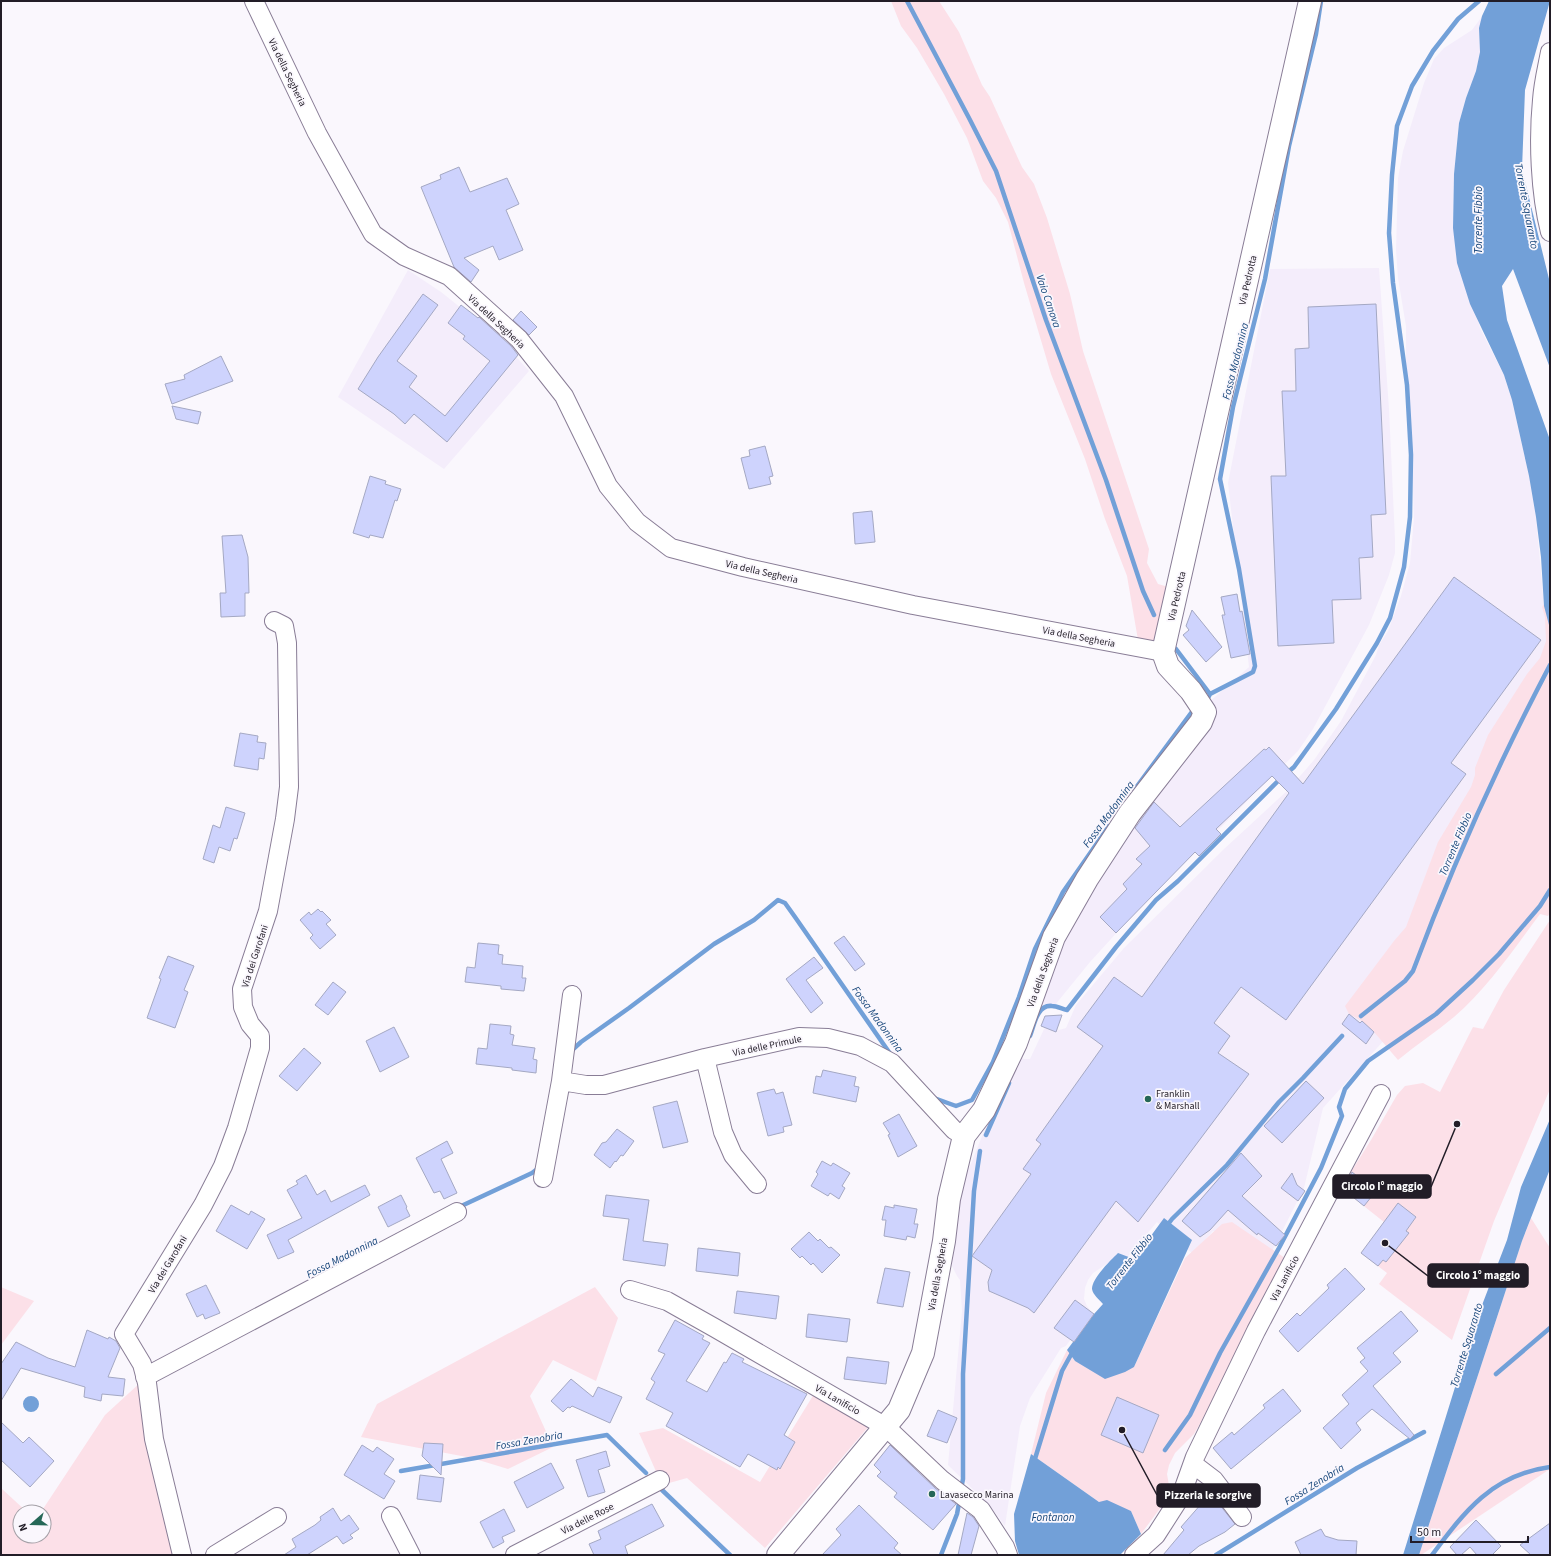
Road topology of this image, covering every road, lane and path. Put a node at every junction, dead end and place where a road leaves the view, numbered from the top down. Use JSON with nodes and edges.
{"nodes":[{"id":1,"x":254,"y":1,"type":"edge"},
{"id":2,"x":1310,"y":1,"type":"edge"},
{"id":3,"x":1550,"y":52,"type":"edge"},
{"id":4,"x":1550,"y":232,"type":"edge"},
{"id":5,"x":274,"y":621,"type":"dead end"},
{"id":6,"x":1163,"y":652,"type":"junction"},
{"id":7,"x":572,"y":995,"type":"dead end"},
{"id":8,"x":705,"y":1058,"type":"junction"},
{"id":9,"x":561,"y":1081,"type":"junction"},
{"id":10,"x":1381,"y":1094,"type":"dead end"},
{"id":11,"x":964,"y":1136,"type":"junction"},
{"id":12,"x":543,"y":1178,"type":"dead end"},
{"id":13,"x":756,"y":1184,"type":"dead end"},
{"id":14,"x":457,"y":1212,"type":"dead end"},
{"id":15,"x":630,"y":1290,"type":"dead end"},
{"id":16,"x":145,"y":1377,"type":"junction"},
{"id":17,"x":886,"y":1427,"type":"junction"},
{"id":18,"x":1193,"y":1464,"type":"junction"},
{"id":19,"x":660,"y":1480,"type":"dead end"},
{"id":20,"x":391,"y":1516,"type":"dead end"},
{"id":21,"x":277,"y":1517,"type":"dead end"},
{"id":22,"x":1242,"y":1517,"type":"dead end"},
{"id":23,"x":182,"y":1555,"type":"edge"},
{"id":24,"x":215,"y":1555,"type":"edge"},
{"id":25,"x":411,"y":1555,"type":"edge"},
{"id":26,"x":515,"y":1555,"type":"edge"},
{"id":27,"x":778,"y":1555,"type":"edge"},
{"id":28,"x":1008,"y":1555,"type":"edge"},
{"id":29,"x":1134,"y":1555,"type":"edge"}],
"edges":[{"from":1,"to":6,"type":"street","name":"Via della Segheria"},
{"from":2,"to":6,"type":"street","name":"Via Pedrotta"},
{"from":3,"to":4,"type":"street"},
{"from":5,"to":16,"type":"street","name":"Via dei Garofani"},
{"from":6,"to":11,"type":"street","name":"Via della Segheria"},
{"from":7,"to":9,"type":"street"},
{"from":8,"to":9,"type":"street","name":"Via delle Primule"},
{"from":8,"to":11,"type":"street","name":"Via delle Primule"},
{"from":8,"to":13,"type":"street"},
{"from":9,"to":12,"type":"street"},
{"from":10,"to":18,"type":"street","name":"Via Lanificio"},
{"from":11,"to":17,"type":"street","name":"Via della Segheria"},
{"from":14,"to":16,"type":"street"},
{"from":15,"to":17,"type":"street","name":"Via Lanificio"},
{"from":16,"to":23,"type":"street","name":"Via dei Garofani"},
{"from":17,"to":27,"type":"street","name":"Via della Segheria"},
{"from":17,"to":28,"type":"street","name":"Via Lanificio"},
{"from":18,"to":22,"type":"street"},
{"from":18,"to":29,"type":"street","name":"Via Lanificio"},
{"from":19,"to":26,"type":"street","name":"Via delle Rose"},
{"from":20,"to":25,"type":"street"},
{"from":21,"to":24,"type":"street"}]}
